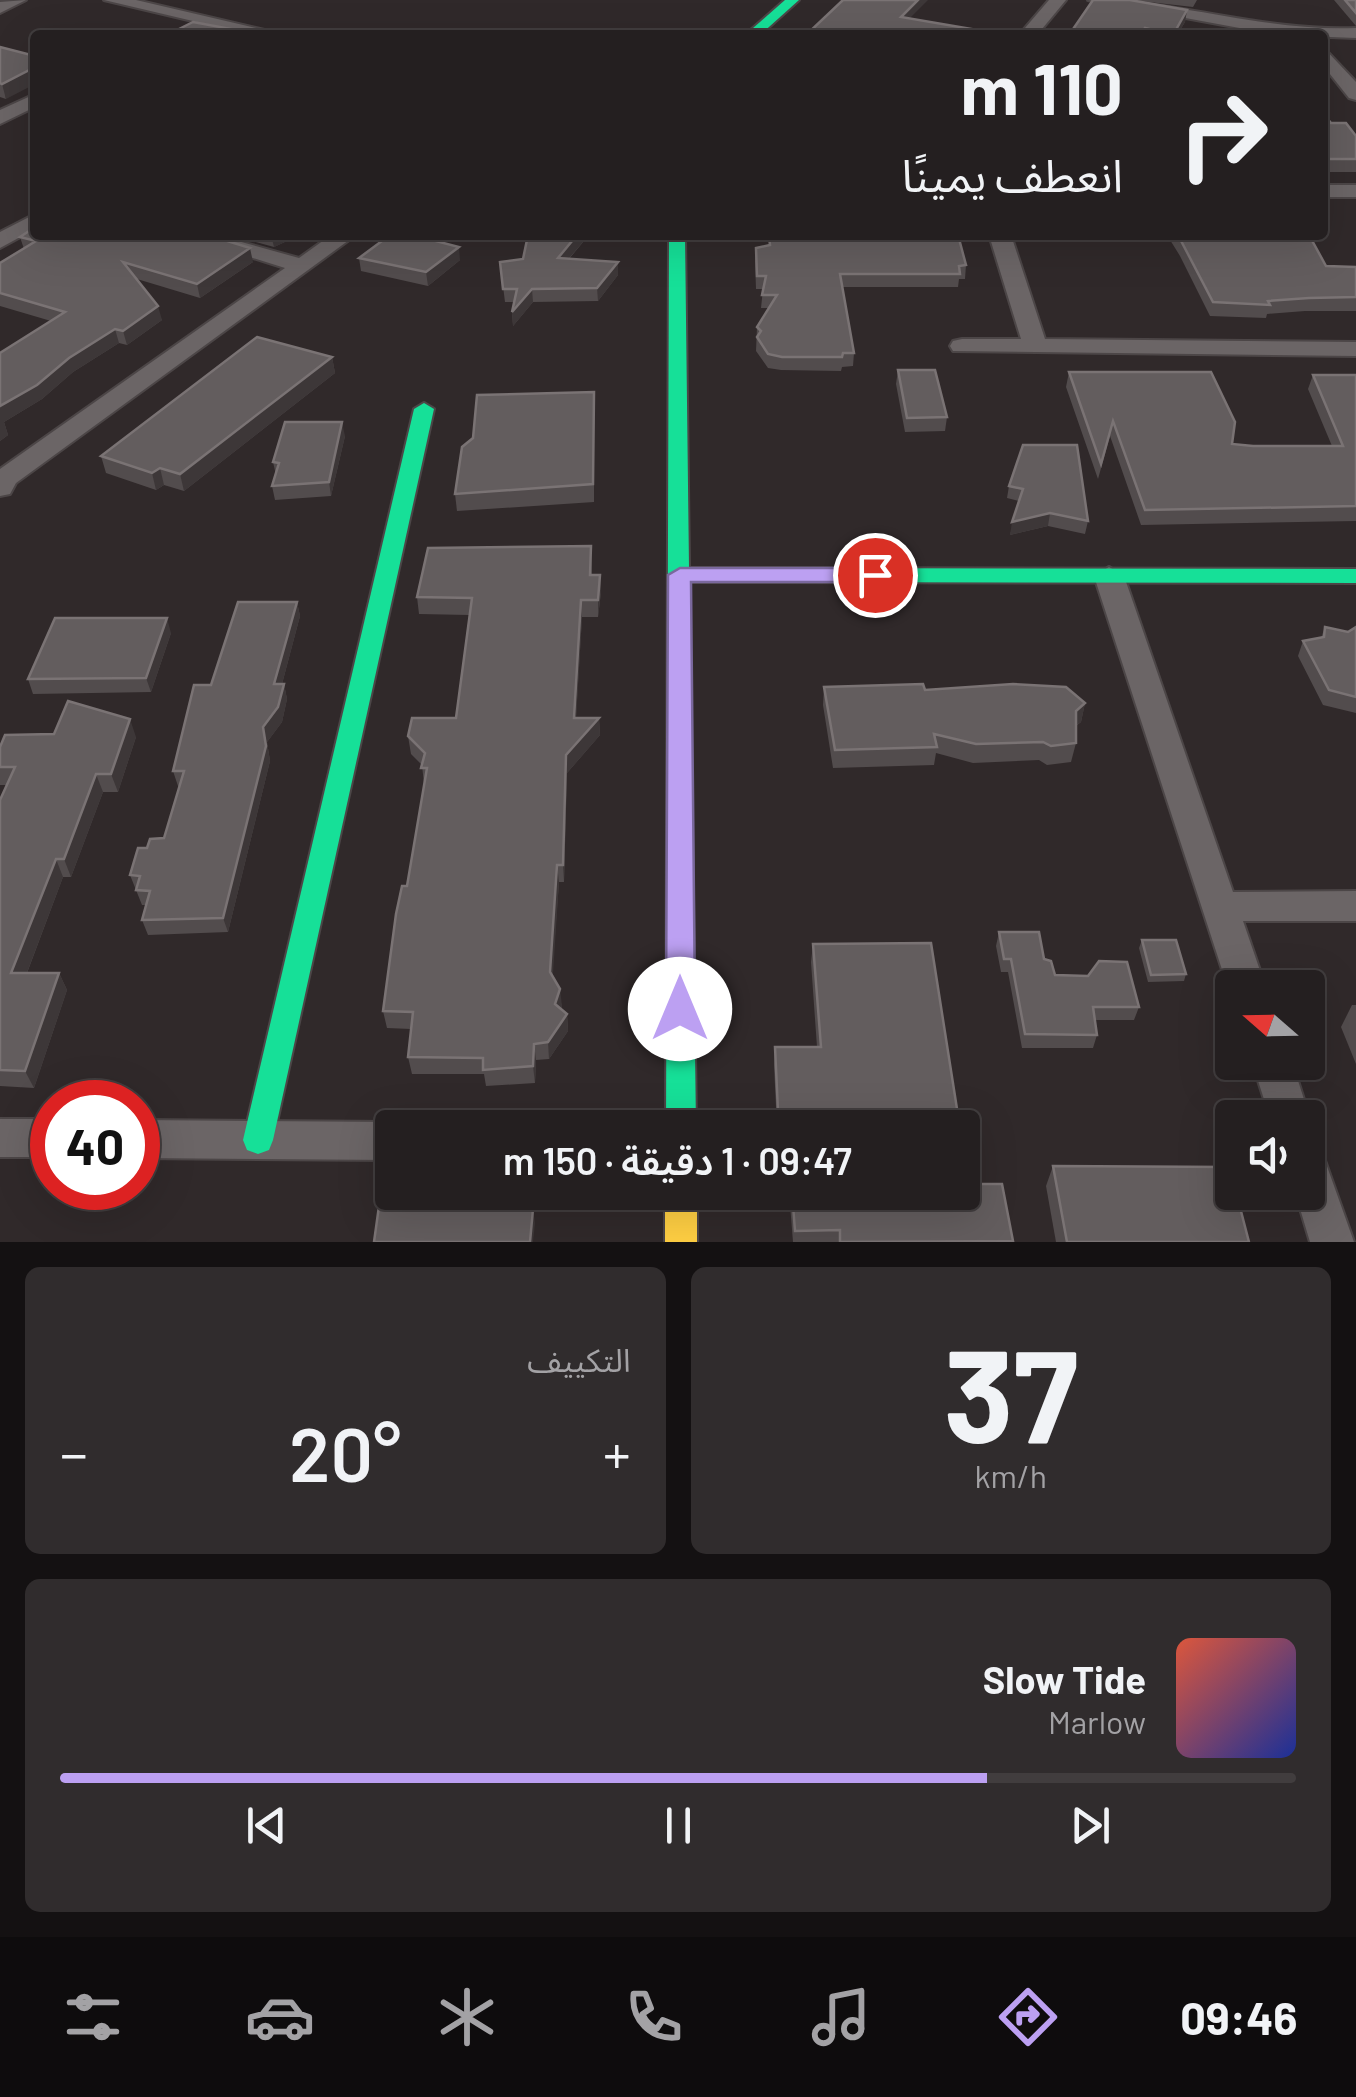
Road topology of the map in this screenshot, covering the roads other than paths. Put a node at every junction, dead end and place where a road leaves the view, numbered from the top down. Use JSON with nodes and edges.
{"nodes":[{"id":1,"x":18,"y":0,"type":"edge"},
{"id":2,"x":112,"y":0,"type":"edge"},
{"id":3,"x":793,"y":0,"type":"edge"},
{"id":4,"x":1058,"y":0,"type":"edge"},
{"id":5,"x":1096,"y":0,"type":"edge"},
{"id":6,"x":0,"y":8,"type":"edge"},
{"id":7,"x":194,"y":17,"type":"junction"},
{"id":8,"x":169,"y":30,"type":"edge"},
{"id":9,"x":255,"y":30,"type":"edge"},
{"id":10,"x":758,"y":30,"type":"edge"},
{"id":11,"x":1032,"y":30,"type":"edge"},
{"id":12,"x":1280,"y":30,"type":"edge"},
{"id":13,"x":1356,"y":33,"type":"edge"},
{"id":14,"x":1328,"y":34,"type":"edge"},
{"id":15,"x":1328,"y":59,"type":"edge"},
{"id":16,"x":1356,"y":94,"type":"edge"},
{"id":17,"x":30,"y":102,"type":"edge"},
{"id":18,"x":2,"y":116,"type":"edge"},
{"id":19,"x":1328,"y":191,"type":"edge"},
{"id":20,"x":1356,"y":191,"type":"edge"},
{"id":21,"x":30,"y":223,"type":"edge"},
{"id":22,"x":209,"y":240,"type":"edge"},
{"id":23,"x":338,"y":240,"type":"edge"},
{"id":24,"x":676,"y":240,"type":"edge"},
{"id":25,"x":1002,"y":240,"type":"edge"},
{"id":26,"x":0,"y":241,"type":"edge"},
{"id":27,"x":304,"y":266,"type":"junction"},
{"id":28,"x":962,"y":346,"type":"dead end"},
{"id":29,"x":1035,"y":347,"type":"junction"},
{"id":30,"x":1356,"y":348,"type":"edge"},
{"id":31,"x":424,"y":408,"type":"dead end"},
{"id":32,"x":0,"y":488,"type":"edge"},
{"id":33,"x":680,"y":575,"type":"junction"},
{"id":34,"x":1110,"y":576,"type":"junction"},
{"id":35,"x":1356,"y":576,"type":"edge"},
{"id":36,"x":1356,"y":906,"type":"edge"},
{"id":37,"x":1220,"y":907,"type":"junction"},
{"id":38,"x":1240,"y":970,"type":"edge"},
{"id":39,"x":680,"y":1110,"type":"edge"},
{"id":40,"x":0,"y":1138,"type":"edge"},
{"id":41,"x":30,"y":1138,"type":"edge"},
{"id":42,"x":160,"y":1139,"type":"edge"},
{"id":43,"x":258,"y":1140,"type":"junction"},
{"id":44,"x":375,"y":1140,"type":"edge"},
{"id":45,"x":681,"y":1210,"type":"edge"},
{"id":46,"x":1321,"y":1210,"type":"edge"},
{"id":47,"x":681,"y":1242,"type":"edge"},
{"id":48,"x":1332,"y":1242,"type":"edge"}],
"edges":[{"from":1,"to":6,"type":"street"},
{"from":2,"to":7,"type":"street"},
{"from":3,"to":10,"type":"street"},
{"from":4,"to":11,"type":"street"},
{"from":5,"to":12,"type":"street"},
{"from":7,"to":8,"type":"street"},
{"from":7,"to":9,"type":"street"},
{"from":13,"to":14,"type":"street"},
{"from":15,"to":16,"type":"street"},
{"from":17,"to":18,"type":"street"},
{"from":19,"to":20,"type":"street"},
{"from":21,"to":26,"type":"street"},
{"from":22,"to":27,"type":"street"},
{"from":23,"to":27,"type":"street"},
{"from":24,"to":33,"type":"street"},
{"from":25,"to":29,"type":"street"},
{"from":27,"to":32,"type":"street"},
{"from":28,"to":29,"type":"street"},
{"from":29,"to":30,"type":"street"},
{"from":31,"to":43,"type":"street"},
{"from":33,"to":34,"type":"street"},
{"from":33,"to":39,"type":"street"},
{"from":34,"to":35,"type":"street"},
{"from":34,"to":37,"type":"street"},
{"from":36,"to":37,"type":"street"},
{"from":37,"to":38,"type":"street"},
{"from":40,"to":41,"type":"street"},
{"from":42,"to":43,"type":"street"},
{"from":43,"to":44,"type":"street"},
{"from":45,"to":47,"type":"street"},
{"from":46,"to":48,"type":"street"}]}
